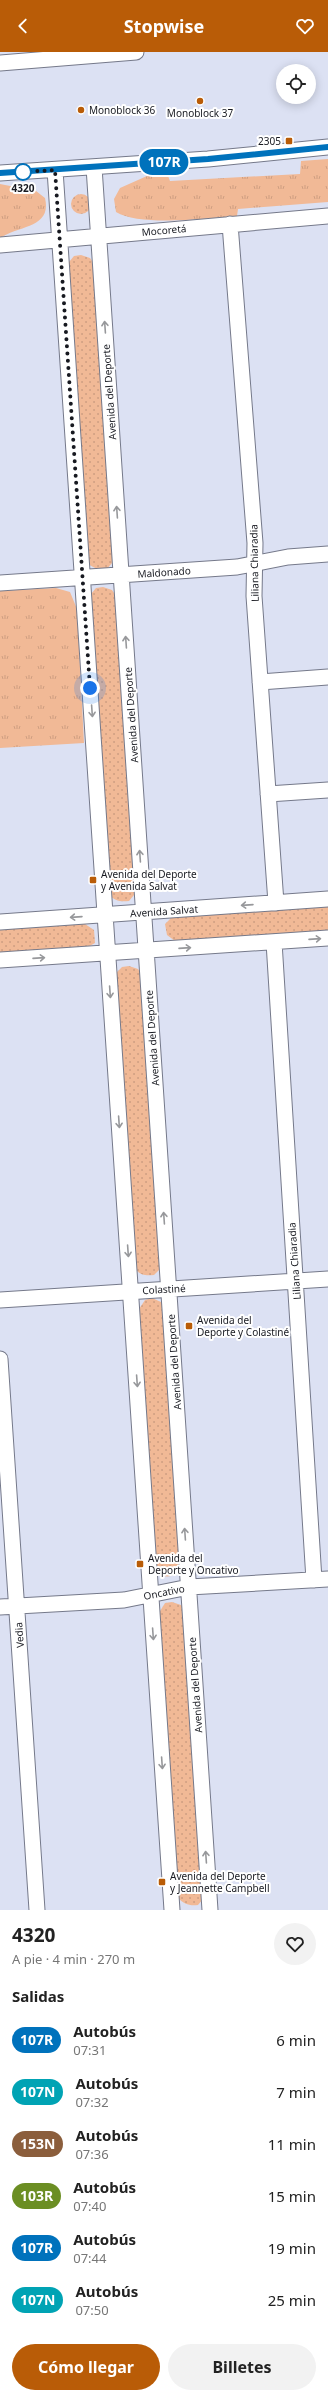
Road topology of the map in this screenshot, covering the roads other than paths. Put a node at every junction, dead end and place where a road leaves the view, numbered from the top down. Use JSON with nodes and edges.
{"nodes":[{"id":1,"x":136,"y":52,"type":"edge"},
{"id":2,"x":98,"y":53,"type":"edge"},
{"id":3,"x":0,"y":62,"type":"edge"},
{"id":4,"x":328,"y":147,"type":"edge"},
{"id":5,"x":94,"y":167,"type":"junction"},
{"id":6,"x":55,"y":170,"type":"junction"},
{"id":7,"x":0,"y":173,"type":"edge"},
{"id":8,"x":328,"y":216,"type":"edge"},
{"id":9,"x":230,"y":224,"type":"junction"},
{"id":10,"x":99,"y":236,"type":"junction"},
{"id":11,"x":60,"y":240,"type":"junction"},
{"id":12,"x":0,"y":245,"type":"edge"},
{"id":13,"x":328,"y":554,"type":"edge"},
{"id":14,"x":255,"y":563,"type":"junction"},
{"id":15,"x":122,"y":575,"type":"junction"},
{"id":16,"x":83,"y":577,"type":"junction"},
{"id":17,"x":0,"y":583,"type":"edge"},
{"id":18,"x":328,"y":677,"type":"edge"},
{"id":19,"x":260,"y":682,"type":"junction"},
{"id":20,"x":328,"y":790,"type":"edge"},
{"id":21,"x":268,"y":794,"type":"junction"},
{"id":22,"x":328,"y":899,"type":"edge"},
{"id":23,"x":276,"y":903,"type":"junction"},
{"id":24,"x":144,"y":912,"type":"junction"},
{"id":25,"x":105,"y":915,"type":"junction"},
{"id":26,"x":0,"y":922,"type":"edge"},
{"id":27,"x":328,"y":938,"type":"edge"},
{"id":28,"x":274,"y":942,"type":"junction"},
{"id":29,"x":146,"y":950,"type":"junction"},
{"id":30,"x":108,"y":953,"type":"junction"},
{"id":31,"x":0,"y":960,"type":"edge"},
{"id":32,"x":328,"y":1279,"type":"edge"},
{"id":33,"x":295,"y":1281,"type":"junction"},
{"id":34,"x":169,"y":1289,"type":"junction"},
{"id":35,"x":130,"y":1291,"type":"junction"},
{"id":36,"x":0,"y":1300,"type":"edge"},
{"id":37,"x":0,"y":1359,"type":"edge"},
{"id":38,"x":321,"y":1580,"type":"edge"},
{"id":39,"x":189,"y":1587,"type":"junction"},
{"id":40,"x":151,"y":1595,"type":"junction"},
{"id":41,"x":17,"y":1606,"type":"junction"},
{"id":42,"x":0,"y":1607,"type":"edge"},
{"id":43,"x":37,"y":1910,"type":"edge"},
{"id":44,"x":172,"y":1910,"type":"edge"},
{"id":45,"x":210,"y":1910,"type":"edge"}],
"edges":[{"from":1,"to":2,"type":"street"},
{"from":2,"to":3,"type":"street"},
{"from":4,"to":5,"type":"street"},
{"from":5,"to":6,"type":"street"},
{"from":5,"to":10,"type":"street","name":"Avenida del Deporte"},
{"from":6,"to":7,"type":"street"},
{"from":6,"to":11,"type":"street"},
{"from":8,"to":9,"type":"street","name":"Mocoretá"},
{"from":9,"to":10,"type":"street","name":"Mocoretá"},
{"from":9,"to":14,"type":"street","name":"Liliana Chiaradia"},
{"from":10,"to":11,"type":"street","name":"Mocoretá"},
{"from":15,"to":10,"type":"street","name":"Avenida del Deporte","one_way":true},
{"from":11,"to":12,"type":"street","name":"Mocoretá"},
{"from":11,"to":16,"type":"street"},
{"from":13,"to":14,"type":"street","name":"Maldonado"},
{"from":14,"to":15,"type":"street","name":"Maldonado"},
{"from":14,"to":19,"type":"street","name":"Liliana Chiaradia"},
{"from":15,"to":16,"type":"street","name":"Maldonado"},
{"from":24,"to":15,"type":"street","name":"Avenida del Deporte","one_way":true},
{"from":16,"to":17,"type":"street","name":"Maldonado"},
{"from":16,"to":25,"type":"street","one_way":true},
{"from":18,"to":19,"type":"street"},
{"from":19,"to":21,"type":"street","name":"Liliana Chiaradia"},
{"from":20,"to":21,"type":"street"},
{"from":21,"to":23,"type":"street","name":"Liliana Chiaradia"},
{"from":22,"to":23,"type":"street","name":"Avenida Salvat"},
{"from":23,"to":24,"type":"street","name":"Avenida Salvat","one_way":true},
{"from":24,"to":25,"type":"street","name":"Avenida Salvat"},
{"from":24,"to":29,"type":"street","name":"Avenida del Deporte"},
{"from":25,"to":26,"type":"street","name":"Avenida Salvat","one_way":true},
{"from":25,"to":30,"type":"street"},
{"from":28,"to":27,"type":"street","one_way":true},
{"from":29,"to":28,"type":"street","one_way":true},
{"from":28,"to":33,"type":"street","name":"Liliana Chiaradia"},
{"from":29,"to":30,"type":"street"},
{"from":34,"to":29,"type":"street","name":"Avenida del Deporte","one_way":true},
{"from":31,"to":30,"type":"street","one_way":true},
{"from":30,"to":35,"type":"street","one_way":true},
{"from":32,"to":33,"type":"street","name":"Colastiné"},
{"from":33,"to":34,"type":"street","name":"Colastiné"},
{"from":33,"to":38,"type":"street","name":"Liliana Chiaradia"},
{"from":34,"to":35,"type":"street","name":"Colastiné"},
{"from":39,"to":34,"type":"street","name":"Avenida del Deporte","one_way":true},
{"from":35,"to":36,"type":"street","name":"Colastiné"},
{"from":35,"to":40,"type":"street","one_way":true},
{"from":37,"to":41,"type":"street","name":"Vedia"},
{"from":38,"to":39,"type":"street","name":"Oncativo"},
{"from":39,"to":40,"type":"street","name":"Oncativo"},
{"from":45,"to":39,"type":"street","name":"Avenida del Deporte","one_way":true},
{"from":40,"to":41,"type":"street","name":"Oncativo"},
{"from":40,"to":44,"type":"street","one_way":true},
{"from":41,"to":42,"type":"street","name":"Oncativo"},
{"from":41,"to":43,"type":"street","name":"Vedia"}]}
